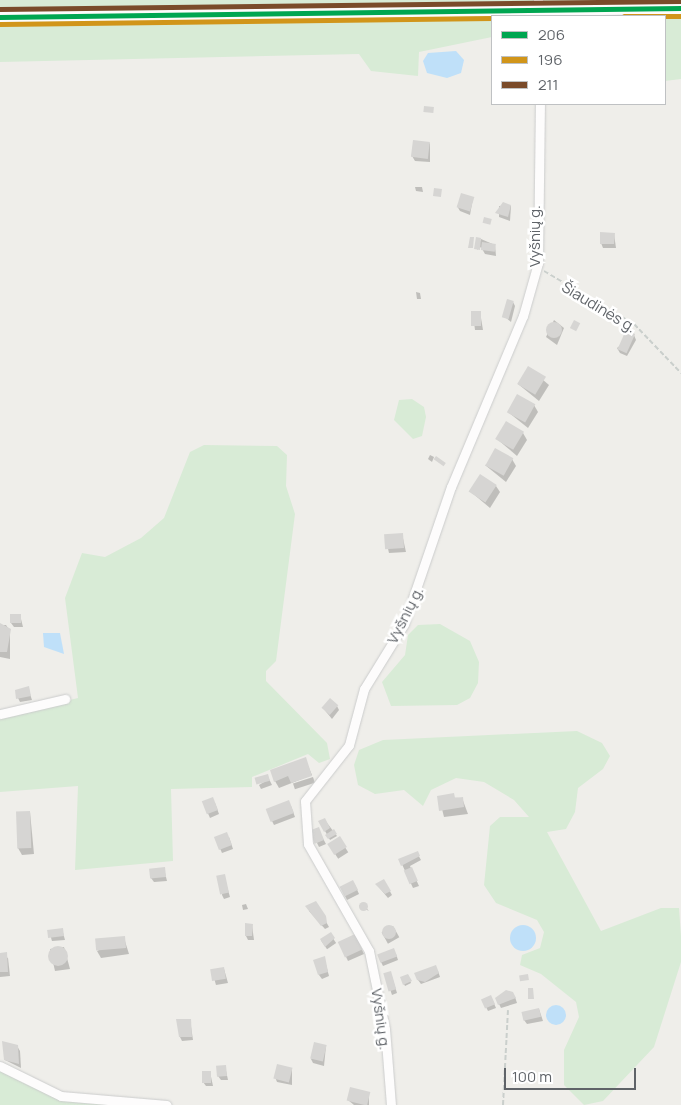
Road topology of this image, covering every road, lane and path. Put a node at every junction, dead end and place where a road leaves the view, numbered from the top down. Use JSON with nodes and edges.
{"nodes":[{"id":1,"x":681,"y":8,"type":"edge"},
{"id":2,"x":540,"y":9,"type":"edge"},
{"id":3,"x":0,"y":18,"type":"edge"},
{"id":4,"x":540,"y":105,"type":"edge"},
{"id":5,"x":538,"y":263,"type":"junction"},
{"id":6,"x":681,"y":373,"type":"edge"},
{"id":7,"x":65,"y":699,"type":"dead end"},
{"id":8,"x":0,"y":714,"type":"edge"},
{"id":9,"x":508,"y":1010,"type":"dead end"},
{"id":10,"x":0,"y":1066,"type":"edge"},
{"id":11,"x":167,"y":1105,"type":"edge"},
{"id":12,"x":391,"y":1105,"type":"edge"},
{"id":13,"x":503,"y":1105,"type":"edge"}],
"edges":[{"from":1,"to":2,"type":"main road"},
{"from":2,"to":3,"type":"main road"},
{"from":4,"to":5,"type":"street","name":"Vyšnių g."},
{"from":5,"to":6,"type":"path","name":"Šiaudinės g."},
{"from":5,"to":12,"type":"street","name":"Vyšnių g."},
{"from":7,"to":8,"type":"street"},
{"from":9,"to":13,"type":"path"},
{"from":10,"to":11,"type":"street"}]}
